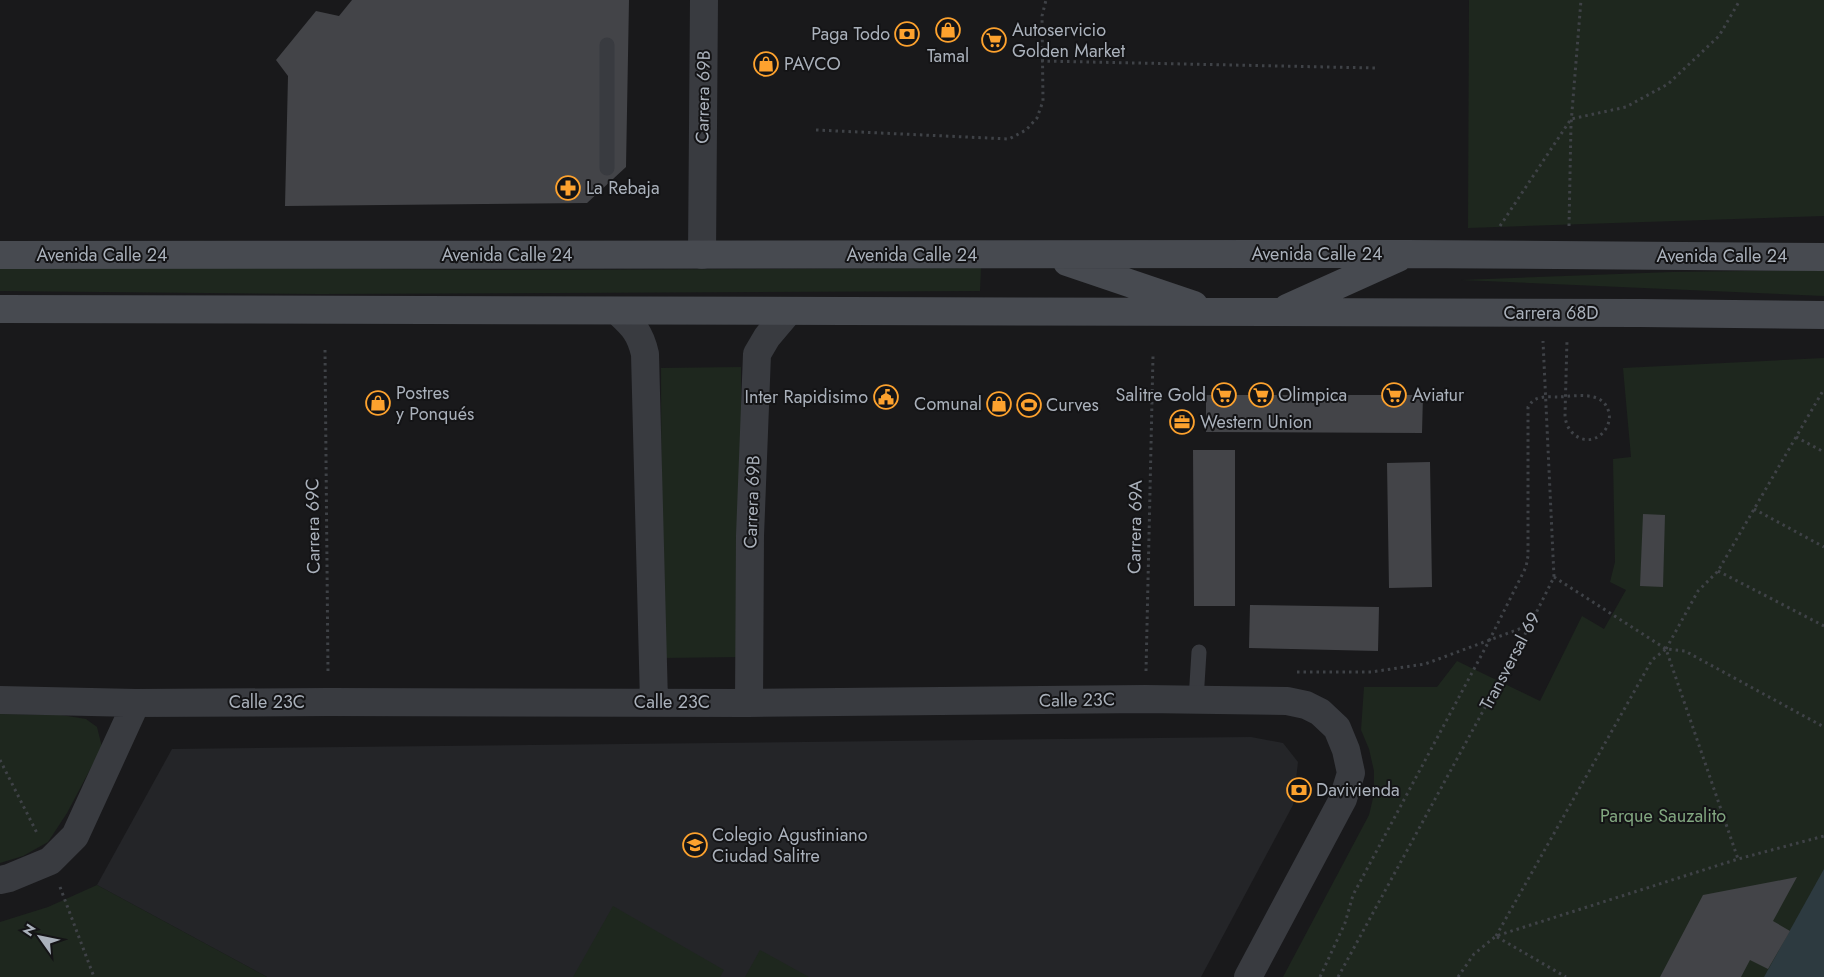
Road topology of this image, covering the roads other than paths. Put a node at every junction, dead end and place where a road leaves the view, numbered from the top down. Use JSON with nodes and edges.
{"nodes":[{"id":1,"x":704,"y":0,"type":"edge"},
{"id":2,"x":608,"y":45,"type":"dead end"},
{"id":3,"x":607,"y":168,"type":"dead end"},
{"id":4,"x":1044,"y":254,"type":"junction"},
{"id":5,"x":1406,"y":254,"type":"junction"},
{"id":6,"x":0,"y":255,"type":"edge"},
{"id":7,"x":702,"y":255,"type":"junction"},
{"id":8,"x":1824,"y":257,"type":"edge"},
{"id":9,"x":0,"y":309,"type":"edge"},
{"id":10,"x":617,"y":311,"type":"junction"},
{"id":11,"x":789,"y":311,"type":"junction"},
{"id":12,"x":1216,"y":312,"type":"junction"},
{"id":13,"x":1277,"y":312,"type":"junction"},
{"id":14,"x":1824,"y":315,"type":"edge"},
{"id":15,"x":1200,"y":652,"type":"dead end"},
{"id":16,"x":0,"y":700,"type":"edge"},
{"id":17,"x":1196,"y":700,"type":"junction"},
{"id":18,"x":654,"y":702,"type":"junction"},
{"id":19,"x":136,"y":703,"type":"junction"},
{"id":20,"x":749,"y":703,"type":"junction"},
{"id":21,"x":0,"y":880,"type":"edge"},
{"id":22,"x":1248,"y":977,"type":"edge"}],
"edges":[{"from":1,"to":7,"type":"street","name":"Carrera 69B"},
{"from":2,"to":3,"type":"lane"},
{"from":4,"to":5,"type":"main road","name":"Avenida Calle 24"},
{"from":4,"to":7,"type":"main road","name":"Avenida Calle 24"},
{"from":4,"to":12,"type":"main road"},
{"from":5,"to":8,"type":"main road","name":"Avenida Calle 24"},
{"from":5,"to":13,"type":"main road"},
{"from":6,"to":7,"type":"main road","name":"Avenida Calle 24"},
{"from":9,"to":10,"type":"main road"},
{"from":10,"to":11,"type":"main road"},
{"from":10,"to":18,"type":"street"},
{"from":11,"to":12,"type":"main road"},
{"from":11,"to":20,"type":"street","name":"Carrera 69B"},
{"from":12,"to":13,"type":"main road"},
{"from":13,"to":14,"type":"main road","name":"Carrera 68D"},
{"from":15,"to":17,"type":"lane"},
{"from":16,"to":19,"type":"street","name":"Calle 23C"},
{"from":17,"to":20,"type":"street","name":"Calle 23C"},
{"from":17,"to":22,"type":"street","name":"Calle 23C"},
{"from":18,"to":19,"type":"street","name":"Calle 23C"},
{"from":18,"to":20,"type":"street","name":"Calle 23C"},
{"from":19,"to":21,"type":"street"}]}
